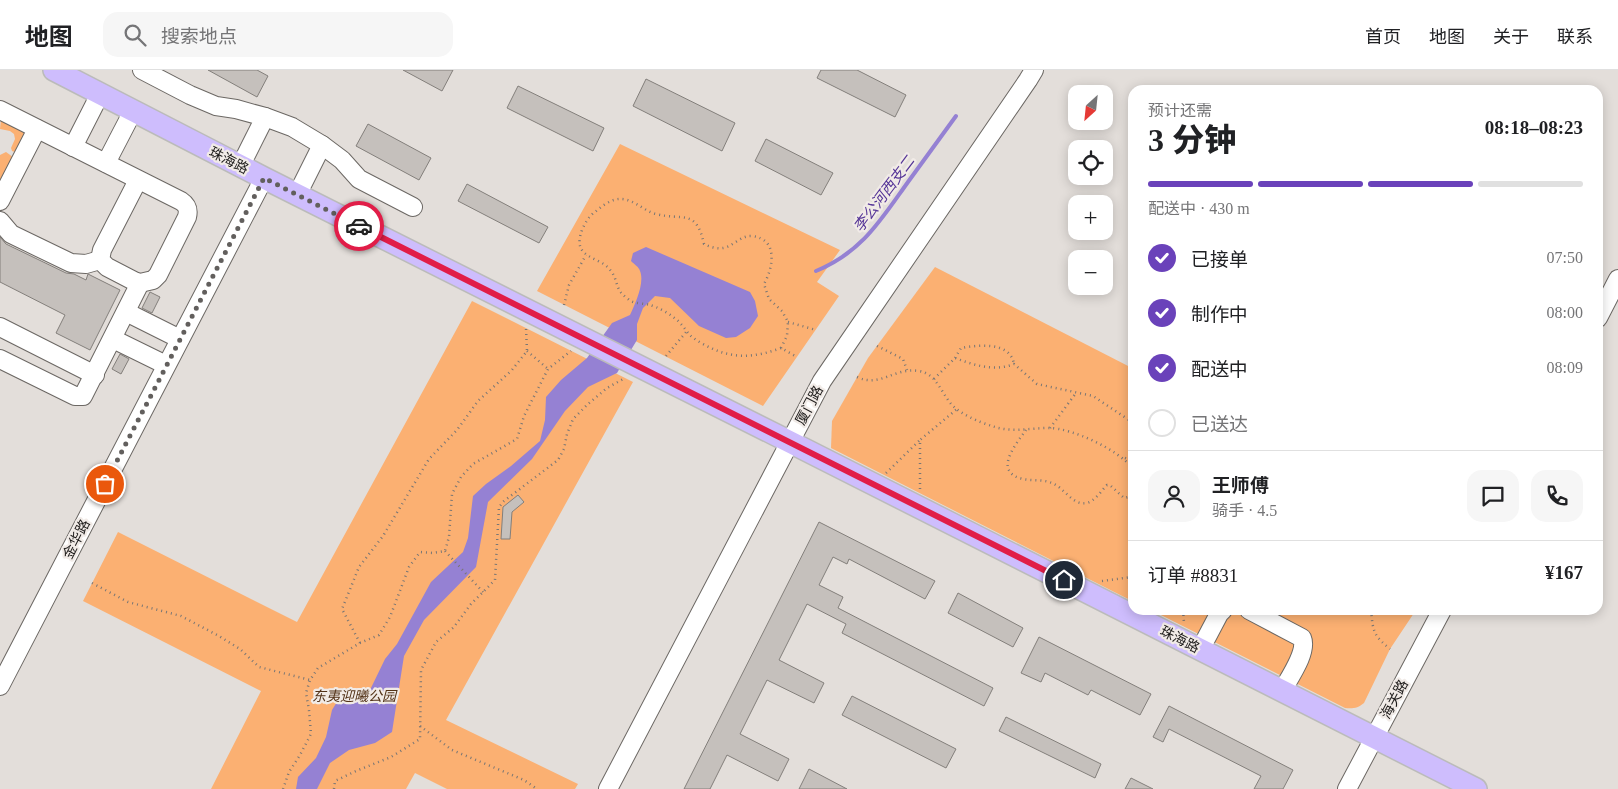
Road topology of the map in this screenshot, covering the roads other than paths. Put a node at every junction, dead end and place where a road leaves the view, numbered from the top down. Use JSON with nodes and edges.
{"nodes":[{"id":1,"x":54,"y":70,"type":"edge"},
{"id":2,"x":142,"y":70,"type":"edge"},
{"id":3,"x":1034,"y":70,"type":"edge"},
{"id":4,"x":100,"y":94,"type":"junction"},
{"id":5,"x":0,"y":110,"type":"edge"},
{"id":6,"x":133,"y":111,"type":"junction"},
{"id":7,"x":265,"y":117,"type":"junction"},
{"id":8,"x":37,"y":129,"type":"junction"},
{"id":9,"x":322,"y":145,"type":"junction"},
{"id":10,"x":73,"y":147,"type":"junction"},
{"id":11,"x":106,"y":163,"type":"junction"},
{"id":12,"x":240,"y":166,"type":"junction"},
{"id":13,"x":264,"y":178,"type":"junction"},
{"id":14,"x":138,"y":180,"type":"junction"},
{"id":15,"x":297,"y":195,"type":"junction"},
{"id":16,"x":0,"y":201,"type":"edge"},
{"id":17,"x":413,"y":207,"type":"dead end"},
{"id":18,"x":0,"y":221,"type":"edge"},
{"id":19,"x":100,"y":260,"type":"junction"},
{"id":20,"x":1618,"y":280,"type":"edge"},
{"id":21,"x":140,"y":283,"type":"junction"},
{"id":22,"x":1603,"y":308,"type":"edge"},
{"id":23,"x":126,"y":312,"type":"junction"},
{"id":24,"x":0,"y":326,"type":"edge"},
{"id":25,"x":113,"y":339,"type":"junction"},
{"id":26,"x":180,"y":339,"type":"junction"},
{"id":27,"x":0,"y":359,"type":"edge"},
{"id":28,"x":166,"y":365,"type":"junction"},
{"id":29,"x":95,"y":375,"type":"junction"},
{"id":30,"x":790,"y":442,"type":"junction"},
{"id":31,"x":1128,"y":613,"type":"edge"},
{"id":32,"x":1131,"y":615,"type":"edge"},
{"id":33,"x":1218,"y":615,"type":"edge"},
{"id":34,"x":1258,"y":615,"type":"edge"},
{"id":35,"x":1439,"y":615,"type":"edge"},
{"id":36,"x":1200,"y":650,"type":"junction"},
{"id":37,"x":0,"y":686,"type":"edge"},
{"id":38,"x":1282,"y":691,"type":"junction"},
{"id":39,"x":1374,"y":737,"type":"junction"},
{"id":40,"x":608,"y":789,"type":"edge"},
{"id":41,"x":1346,"y":789,"type":"edge"},
{"id":42,"x":1476,"y":789,"type":"edge"}],
"edges":[{"from":1,"to":4,"type":"main road","name":"珠海路"},
{"from":2,"to":7,"type":"street"},
{"from":3,"to":30,"type":"street","name":"厦门路"},
{"from":4,"to":6,"type":"main road","name":"珠海路"},
{"from":4,"to":10,"type":"street"},
{"from":5,"to":8,"type":"street"},
{"from":6,"to":11,"type":"street"},
{"from":6,"to":12,"type":"main road","name":"珠海路"},
{"from":7,"to":9,"type":"street"},
{"from":7,"to":12,"type":"street"},
{"from":8,"to":10,"type":"street"},
{"from":8,"to":16,"type":"street"},
{"from":9,"to":15,"type":"street"},
{"from":9,"to":17,"type":"street"},
{"from":10,"to":11,"type":"street"},
{"from":11,"to":14,"type":"street"},
{"from":12,"to":13,"type":"main road","name":"珠海路"},
{"from":13,"to":15,"type":"main road","name":"珠海路"},
{"from":13,"to":26,"type":"street","name":"金华路"},
{"from":14,"to":19,"type":"street"},
{"from":14,"to":21,"type":"street"},
{"from":15,"to":30,"type":"main road","name":"珠海路"},
{"from":18,"to":19,"type":"street"},
{"from":19,"to":21,"type":"street"},
{"from":20,"to":22,"type":"street"},
{"from":21,"to":23,"type":"street"},
{"from":23,"to":25,"type":"street"},
{"from":23,"to":26,"type":"street"},
{"from":24,"to":29,"type":"street"},
{"from":25,"to":28,"type":"street"},
{"from":25,"to":29,"type":"street"},
{"from":26,"to":28,"type":"street","name":"金华路"},
{"from":27,"to":29,"type":"street"},
{"from":28,"to":37,"type":"street","name":"金华路"},
{"from":30,"to":31,"type":"main road","name":"珠海路"},
{"from":30,"to":40,"type":"street","name":"厦门路"},
{"from":32,"to":36,"type":"main road","name":"珠海路"},
{"from":33,"to":36,"type":"street"},
{"from":34,"to":38,"type":"street"},
{"from":35,"to":39,"type":"street","name":"海关路"},
{"from":36,"to":38,"type":"main road","name":"珠海路"},
{"from":38,"to":39,"type":"main road","name":"珠海路"},
{"from":39,"to":41,"type":"street","name":"海关路"},
{"from":39,"to":42,"type":"main road","name":"珠海路"}]}
